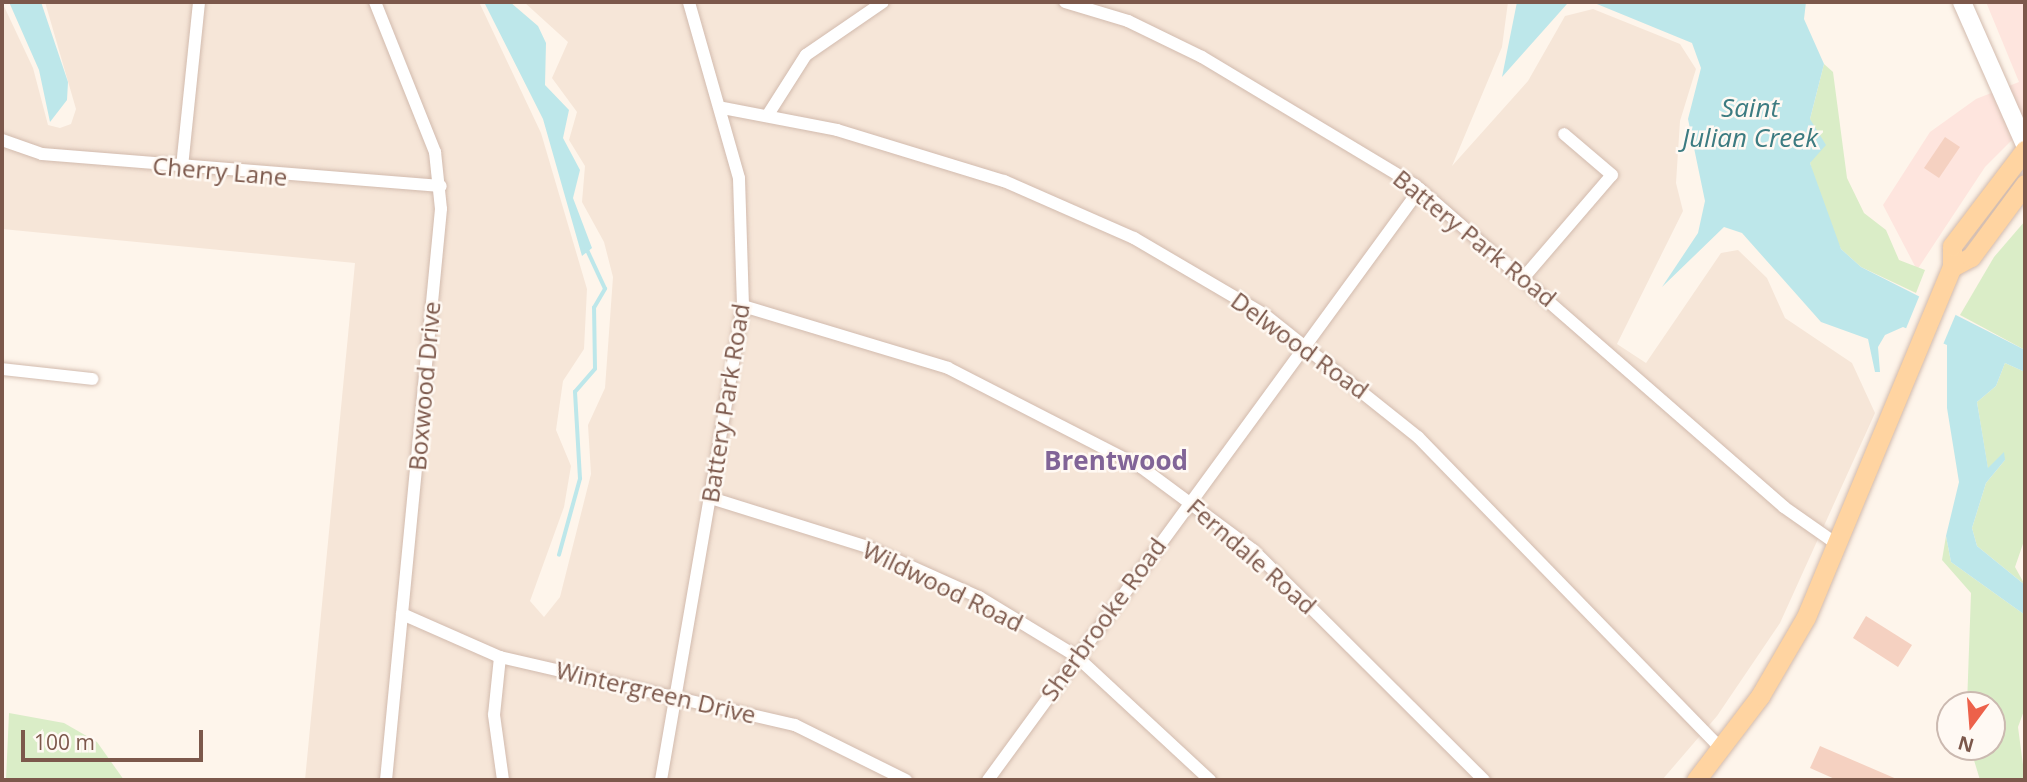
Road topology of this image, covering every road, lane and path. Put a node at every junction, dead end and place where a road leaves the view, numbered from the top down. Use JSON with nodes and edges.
{"nodes":[{"id":1,"x":199,"y":2,"type":"edge"},
{"id":2,"x":375,"y":2,"type":"edge"},
{"id":3,"x":689,"y":2,"type":"edge"},
{"id":4,"x":883,"y":2,"type":"edge"},
{"id":5,"x":1065,"y":2,"type":"edge"},
{"id":6,"x":1962,"y":2,"type":"edge"},
{"id":7,"x":723,"y":108,"type":"junction"},
{"id":8,"x":769,"y":113,"type":"junction"},
{"id":9,"x":1564,"y":134,"type":"dead end"},
{"id":10,"x":2,"y":140,"type":"edge"},
{"id":11,"x":2025,"y":148,"type":"edge"},
{"id":12,"x":182,"y":167,"type":"junction"},
{"id":13,"x":2025,"y":184,"type":"edge"},
{"id":14,"x":441,"y":186,"type":"junction"},
{"id":15,"x":1420,"y":189,"type":"junction"},
{"id":16,"x":1952,"y":267,"type":"junction"},
{"id":17,"x":1525,"y":276,"type":"junction"},
{"id":18,"x":743,"y":306,"type":"junction"},
{"id":19,"x":1307,"y":344,"type":"junction"},
{"id":20,"x":2,"y":369,"type":"edge"},
{"id":21,"x":92,"y":379,"type":"dead end"},
{"id":22,"x":711,"y":498,"type":"junction"},
{"id":23,"x":1189,"y":500,"type":"junction"},
{"id":24,"x":1838,"y":545,"type":"junction"},
{"id":25,"x":402,"y":614,"type":"junction"},
{"id":26,"x":1076,"y":656,"type":"junction"},
{"id":27,"x":500,"y":657,"type":"junction"},
{"id":28,"x":672,"y":692,"type":"junction"},
{"id":29,"x":1721,"y":749,"type":"junction"},
{"id":30,"x":386,"y":780,"type":"edge"},
{"id":31,"x":503,"y":780,"type":"edge"},
{"id":32,"x":661,"y":780,"type":"edge"},
{"id":33,"x":906,"y":780,"type":"edge"},
{"id":34,"x":988,"y":780,"type":"edge"},
{"id":35,"x":1210,"y":780,"type":"edge"},
{"id":36,"x":1483,"y":780,"type":"edge"},
{"id":37,"x":1696,"y":780,"type":"edge"}],
"edges":[{"from":1,"to":12,"type":"street"},
{"from":2,"to":14,"type":"street","name":"Boxwood Drive"},
{"from":3,"to":7,"type":"street","name":"Battery Park Road"},
{"from":4,"to":8,"type":"street"},
{"from":5,"to":15,"type":"street","name":"Battery Park Road"},
{"from":6,"to":11,"type":"main road"},
{"from":7,"to":8,"type":"street"},
{"from":7,"to":18,"type":"street","name":"Battery Park Road"},
{"from":8,"to":19,"type":"street","name":"Delwood Road"},
{"from":9,"to":17,"type":"street"},
{"from":10,"to":12,"type":"street","name":"Cherry Lane"},
{"from":11,"to":16,"type":"main road"},
{"from":12,"to":14,"type":"street","name":"Cherry Lane"},
{"from":13,"to":16,"type":"main road"},
{"from":14,"to":25,"type":"street","name":"Boxwood Drive"},
{"from":15,"to":17,"type":"street","name":"Battery Park Road"},
{"from":15,"to":19,"type":"street","name":"Sherbrooke Road"},
{"from":16,"to":24,"type":"main road"},
{"from":17,"to":24,"type":"street","name":"Battery Park Road"},
{"from":18,"to":22,"type":"street","name":"Battery Park Road"},
{"from":18,"to":23,"type":"street","name":"Ferndale Road"},
{"from":19,"to":23,"type":"street","name":"Sherbrooke Road"},
{"from":19,"to":29,"type":"street","name":"Delwood Road"},
{"from":20,"to":21,"type":"street"},
{"from":22,"to":26,"type":"street","name":"Wildwood Road"},
{"from":22,"to":28,"type":"street","name":"Battery Park Road"},
{"from":23,"to":26,"type":"street","name":"Sherbrooke Road"},
{"from":23,"to":36,"type":"street","name":"Ferndale Road"},
{"from":24,"to":29,"type":"main road"},
{"from":25,"to":27,"type":"street","name":"Wintergreen Drive"},
{"from":25,"to":30,"type":"street","name":"Boxwood Drive"},
{"from":26,"to":34,"type":"street","name":"Sherbrooke Road"},
{"from":26,"to":35,"type":"street","name":"Wildwood Road"},
{"from":27,"to":28,"type":"street","name":"Wintergreen Drive"},
{"from":27,"to":31,"type":"street"},
{"from":28,"to":32,"type":"street","name":"Battery Park Road"},
{"from":28,"to":33,"type":"street","name":"Wintergreen Drive"},
{"from":29,"to":37,"type":"main road"}]}
